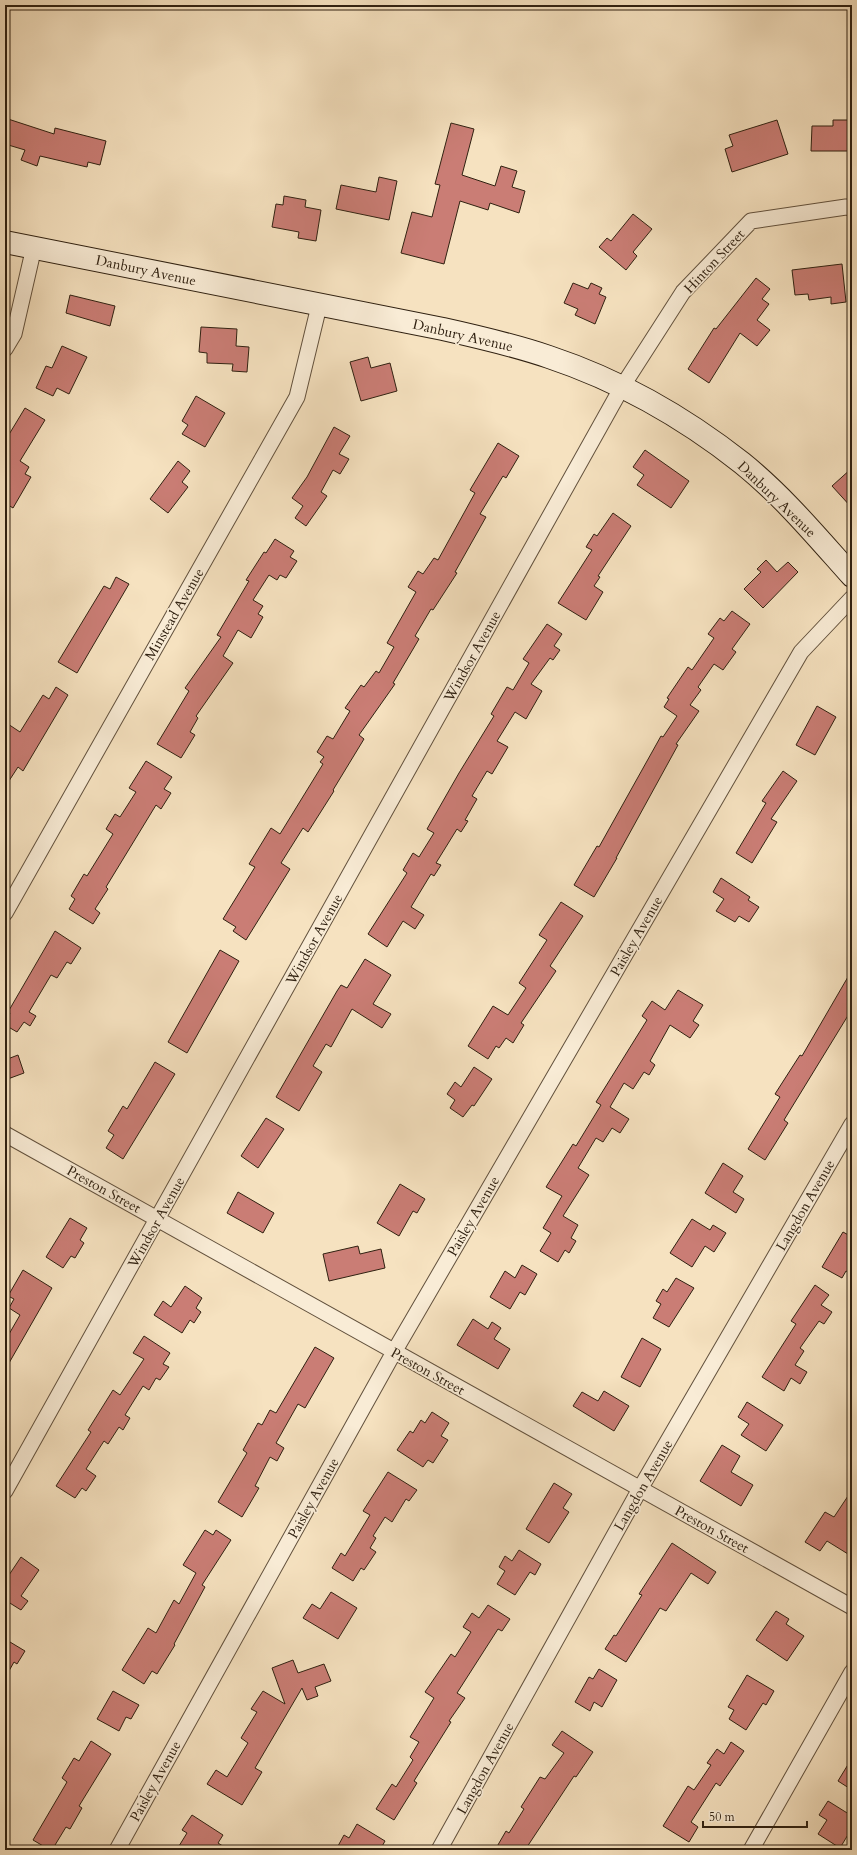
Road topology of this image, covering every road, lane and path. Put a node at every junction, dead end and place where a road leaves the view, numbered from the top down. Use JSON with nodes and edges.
{"nodes":[{"id":1,"x":852,"y":208,"type":"edge"},
{"id":2,"x":5,"y":242,"type":"edge"},
{"id":3,"x":34,"y":247,"type":"junction"},
{"id":4,"x":319,"y":306,"type":"junction"},
{"id":5,"x":5,"y":349,"type":"edge"},
{"id":6,"x":622,"y":387,"type":"junction"},
{"id":7,"x":852,"y":576,"type":"edge"},
{"id":8,"x":852,"y":598,"type":"edge"},
{"id":9,"x":5,"y":913,"type":"edge"},
{"id":10,"x":852,"y":1124,"type":"edge"},
{"id":11,"x":5,"y":1134,"type":"edge"},
{"id":12,"x":158,"y":1219,"type":"junction"},
{"id":13,"x":394,"y":1352,"type":"junction"},
{"id":14,"x":640,"y":1489,"type":"junction"},
{"id":15,"x":5,"y":1491,"type":"edge"},
{"id":16,"x":852,"y":1608,"type":"edge"},
{"id":17,"x":852,"y":1672,"type":"edge"},
{"id":18,"x":117,"y":1850,"type":"edge"},
{"id":19,"x":439,"y":1850,"type":"edge"},
{"id":20,"x":751,"y":1850,"type":"edge"}],
"edges":[{"from":1,"to":6,"type":"street","name":"Hinton Street"},
{"from":2,"to":3,"type":"street","name":"Danbury Avenue"},
{"from":3,"to":4,"type":"street","name":"Danbury Avenue"},
{"from":3,"to":5,"type":"street"},
{"from":4,"to":6,"type":"street","name":"Danbury Avenue"},
{"from":4,"to":9,"type":"street","name":"Minstead Avenue"},
{"from":6,"to":7,"type":"street","name":"Danbury Avenue"},
{"from":6,"to":12,"type":"street","name":"Windsor Avenue"},
{"from":8,"to":13,"type":"street","name":"Paisley Avenue"},
{"from":10,"to":14,"type":"street","name":"Langdon Avenue"},
{"from":11,"to":12,"type":"street","name":"Preston Street"},
{"from":12,"to":13,"type":"street","name":"Preston Street"},
{"from":12,"to":15,"type":"street","name":"Windsor Avenue"},
{"from":13,"to":14,"type":"street","name":"Preston Street"},
{"from":13,"to":18,"type":"street","name":"Paisley Avenue"},
{"from":14,"to":16,"type":"street","name":"Preston Street"},
{"from":14,"to":19,"type":"street","name":"Langdon Avenue"},
{"from":17,"to":20,"type":"street"}]}
